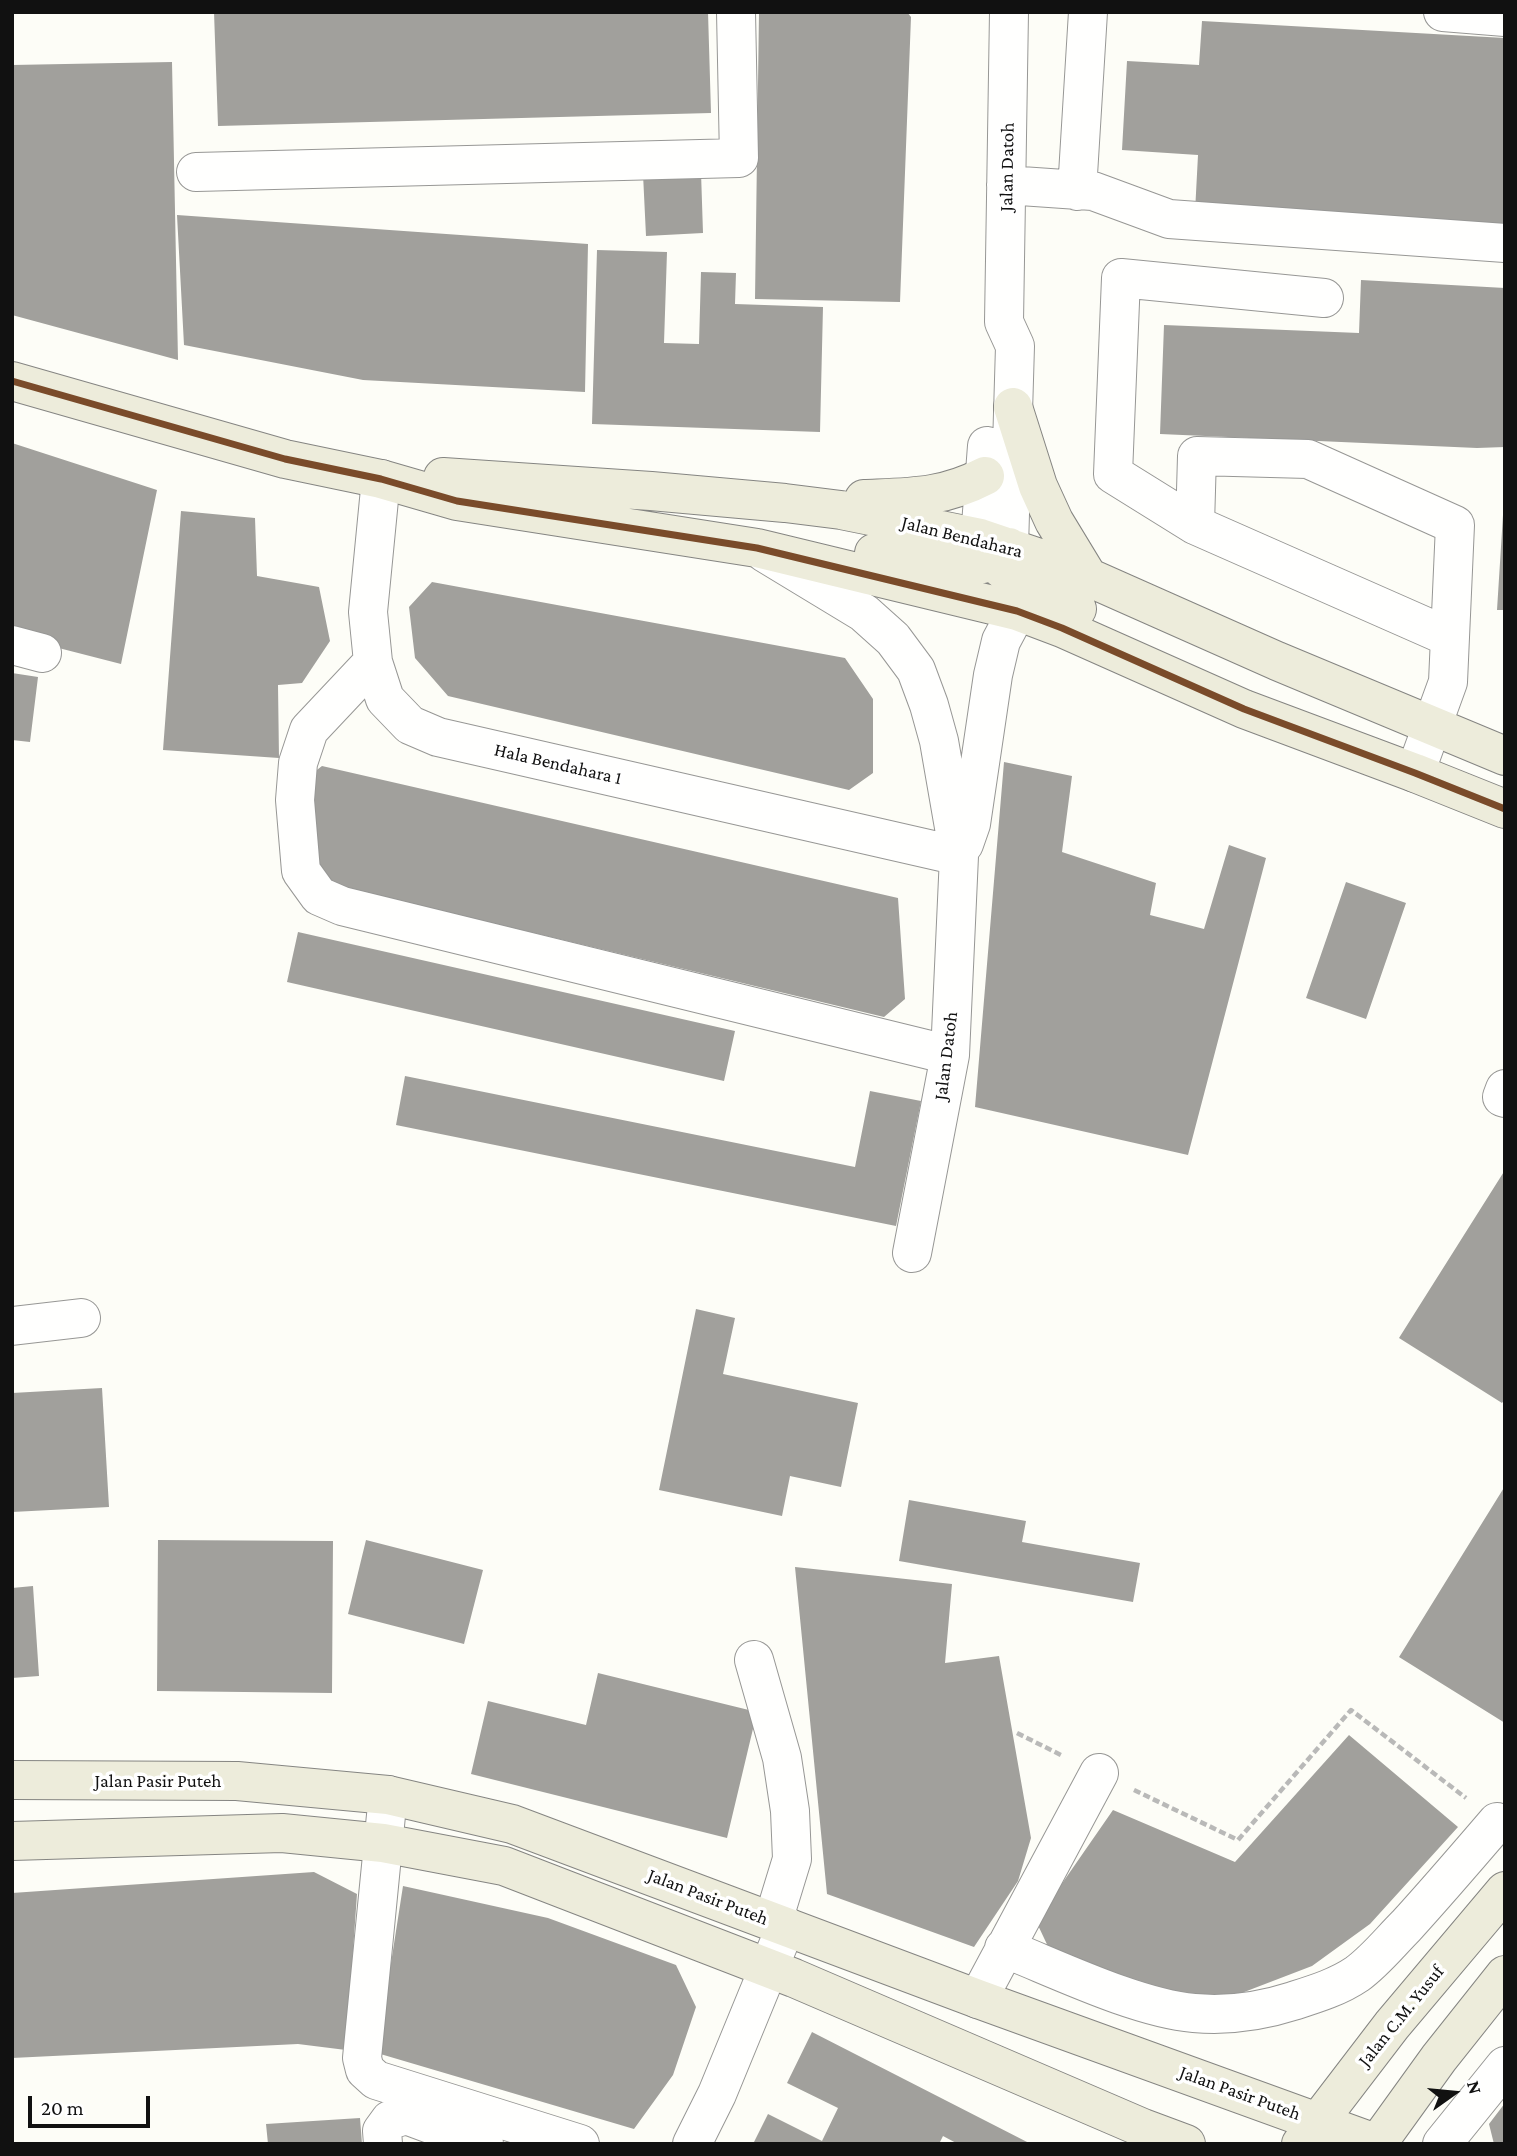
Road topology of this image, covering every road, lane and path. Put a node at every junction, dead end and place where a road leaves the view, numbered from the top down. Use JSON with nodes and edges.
{"nodes":[{"id":1,"x":736,"y":12,"type":"edge"},
{"id":2,"x":1009,"y":12,"type":"edge"},
{"id":3,"x":1088,"y":12,"type":"edge"},
{"id":4,"x":1443,"y":12,"type":"edge"},
{"id":5,"x":1505,"y":17,"type":"edge"},
{"id":6,"x":196,"y":172,"type":"dead end"},
{"id":7,"x":1006,"y":185,"type":"junction"},
{"id":8,"x":1077,"y":191,"type":"junction"},
{"id":9,"x":1505,"y":243,"type":"edge"},
{"id":10,"x":1324,"y":298,"type":"dead end"},
{"id":11,"x":1004,"y":322,"type":"junction"},
{"id":12,"x":12,"y":381,"type":"edge"},
{"id":13,"x":1013,"y":407,"type":"junction"},
{"id":14,"x":985,"y":476,"type":"junction"},
{"id":15,"x":381,"y":479,"type":"junction"},
{"id":16,"x":785,"y":503,"type":"junction"},
{"id":17,"x":1195,"y":525,"type":"junction"},
{"id":18,"x":757,"y":548,"type":"junction"},
{"id":19,"x":994,"y":548,"type":"junction"},
{"id":20,"x":1088,"y":577,"type":"junction"},
{"id":21,"x":1017,"y":611,"type":"junction"},
{"id":22,"x":1449,"y":637,"type":"junction"},
{"id":23,"x":373,"y":662,"type":"junction"},
{"id":24,"x":1197,"y":688,"type":"junction"},
{"id":25,"x":1432,"y":725,"type":"junction"},
{"id":26,"x":1505,"y":756,"type":"edge"},
{"id":27,"x":1415,"y":773,"type":"junction"},
{"id":28,"x":1505,"y":809,"type":"edge"},
{"id":29,"x":959,"y":856,"type":"junction"},
{"id":30,"x":950,"y":1055,"type":"junction"},
{"id":31,"x":1505,"y":1089,"type":"edge"},
{"id":32,"x":1505,"y":1098,"type":"edge"},
{"id":33,"x":912,"y":1253,"type":"dead end"},
{"id":34,"x":81,"y":1318,"type":"dead end"},
{"id":35,"x":12,"y":1325,"type":"edge"},
{"id":36,"x":754,"y":1660,"type":"dead end"},
{"id":37,"x":1017,"y":1733,"type":"dead end"},
{"id":38,"x":1099,"y":1773,"type":"junction"},
{"id":39,"x":12,"y":1780,"type":"edge"},
{"id":40,"x":388,"y":1795,"type":"junction"},
{"id":41,"x":1501,"y":1824,"type":"edge"},
{"id":42,"x":12,"y":1840,"type":"edge"},
{"id":43,"x":383,"y":1843,"type":"junction"},
{"id":44,"x":1505,"y":1891,"type":"edge"},
{"id":45,"x":780,"y":1924,"type":"junction"},
{"id":46,"x":1004,"y":1948,"type":"junction"},
{"id":47,"x":770,"y":1968,"type":"junction"},
{"id":48,"x":1505,"y":1975,"type":"edge"},
{"id":49,"x":978,"y":1998,"type":"junction"},
{"id":50,"x":1505,"y":2066,"type":"edge"},
{"id":51,"x":1309,"y":2132,"type":"edge"},
{"id":52,"x":1145,"y":2136,"type":"edge"},
{"id":53,"x":383,"y":2144,"type":"edge"},
{"id":54,"x":484,"y":2144,"type":"edge"},
{"id":55,"x":580,"y":2144,"type":"edge"},
{"id":56,"x":692,"y":2144,"type":"edge"},
{"id":57,"x":1186,"y":2144,"type":"edge"},
{"id":58,"x":1377,"y":2144,"type":"edge"},
{"id":59,"x":1442,"y":2144,"type":"edge"}],
"edges":[{"from":1,"to":6,"type":"street"},
{"from":2,"to":7,"type":"street","name":"Jalan Datoh"},
{"from":3,"to":8,"type":"street"},
{"from":4,"to":5,"type":"street"},
{"from":7,"to":8,"type":"street"},
{"from":7,"to":11,"type":"street","name":"Jalan Datoh"},
{"from":8,"to":9,"type":"street"},
{"from":10,"to":17,"type":"street"},
{"from":11,"to":13,"type":"street","name":"Jalan Datoh"},
{"from":11,"to":14,"type":"street","name":"Jalan Datoh"},
{"from":12,"to":15,"type":"main road","name":"Jalan Bendahara"},
{"from":13,"to":19,"type":"street","name":"Jalan Datoh"},
{"from":13,"to":20,"type":"main road"},
{"from":14,"to":16,"type":"main road"},
{"from":14,"to":19,"type":"street","name":"Jalan Datoh"},
{"from":15,"to":16,"type":"main road","name":"Jalan Bendahara"},
{"from":15,"to":18,"type":"main road","name":"Jalan Bendahara"},
{"from":15,"to":23,"type":"street","name":"Hala Bendahara 1"},
{"from":16,"to":19,"type":"main road","name":"Jalan Bendahara"},
{"from":17,"to":22,"type":"street"},
{"from":17,"to":22,"type":"street"},
{"from":18,"to":19,"type":"main road"},
{"from":18,"to":21,"type":"main road","name":"Jalan Bendahara"},
{"from":18,"to":29,"type":"street","name":"Jalan Datoh"},
{"from":19,"to":20,"type":"main road","name":"Jalan Bendahara"},
{"from":19,"to":24,"type":"main road"},
{"from":20,"to":25,"type":"main road","name":"Jalan Bendahara"},
{"from":21,"to":24,"type":"main road","name":"Jalan Bendahara"},
{"from":21,"to":29,"type":"street","name":"Jalan Datoh"},
{"from":22,"to":25,"type":"street"},
{"from":23,"to":29,"type":"street","name":"Hala Bendahara 1"},
{"from":23,"to":30,"type":"street"},
{"from":24,"to":27,"type":"main road","name":"Jalan Bendahara"},
{"from":25,"to":26,"type":"main road","name":"Jalan Bendahara"},
{"from":25,"to":27,"type":"street"},
{"from":27,"to":28,"type":"main road","name":"Jalan Bendahara"},
{"from":29,"to":30,"type":"street","name":"Jalan Datoh"},
{"from":30,"to":33,"type":"street","name":"Jalan Datoh"},
{"from":31,"to":32,"type":"street"},
{"from":34,"to":35,"type":"street"},
{"from":36,"to":45,"type":"street"},
{"from":37,"to":38,"type":"path"},
{"from":38,"to":41,"type":"path"},
{"from":38,"to":46,"type":"street"},
{"from":39,"to":40,"type":"main road","name":"Jalan Pasir Puteh"},
{"from":40,"to":43,"type":"street"},
{"from":40,"to":45,"type":"main road","name":"Jalan Pasir Puteh"},
{"from":41,"to":46,"type":"street"},
{"from":42,"to":43,"type":"main road"},
{"from":43,"to":47,"type":"main road"},
{"from":43,"to":55,"type":"street"},
{"from":44,"to":51,"type":"main road","name":"Jalan C.M. Yusuf"},
{"from":45,"to":47,"type":"street"},
{"from":45,"to":49,"type":"main road","name":"Jalan Pasir Puteh"},
{"from":46,"to":49,"type":"street"},
{"from":47,"to":52,"type":"main road"},
{"from":47,"to":56,"type":"street"},
{"from":48,"to":58,"type":"main road"},
{"from":49,"to":51,"type":"main road","name":"Jalan Pasir Puteh"},
{"from":50,"to":59,"type":"street"},
{"from":51,"to":58,"type":"main road","name":"Jalan Pasir Puteh"},
{"from":52,"to":57,"type":"main road"},
{"from":53,"to":54,"type":"street"}]}
